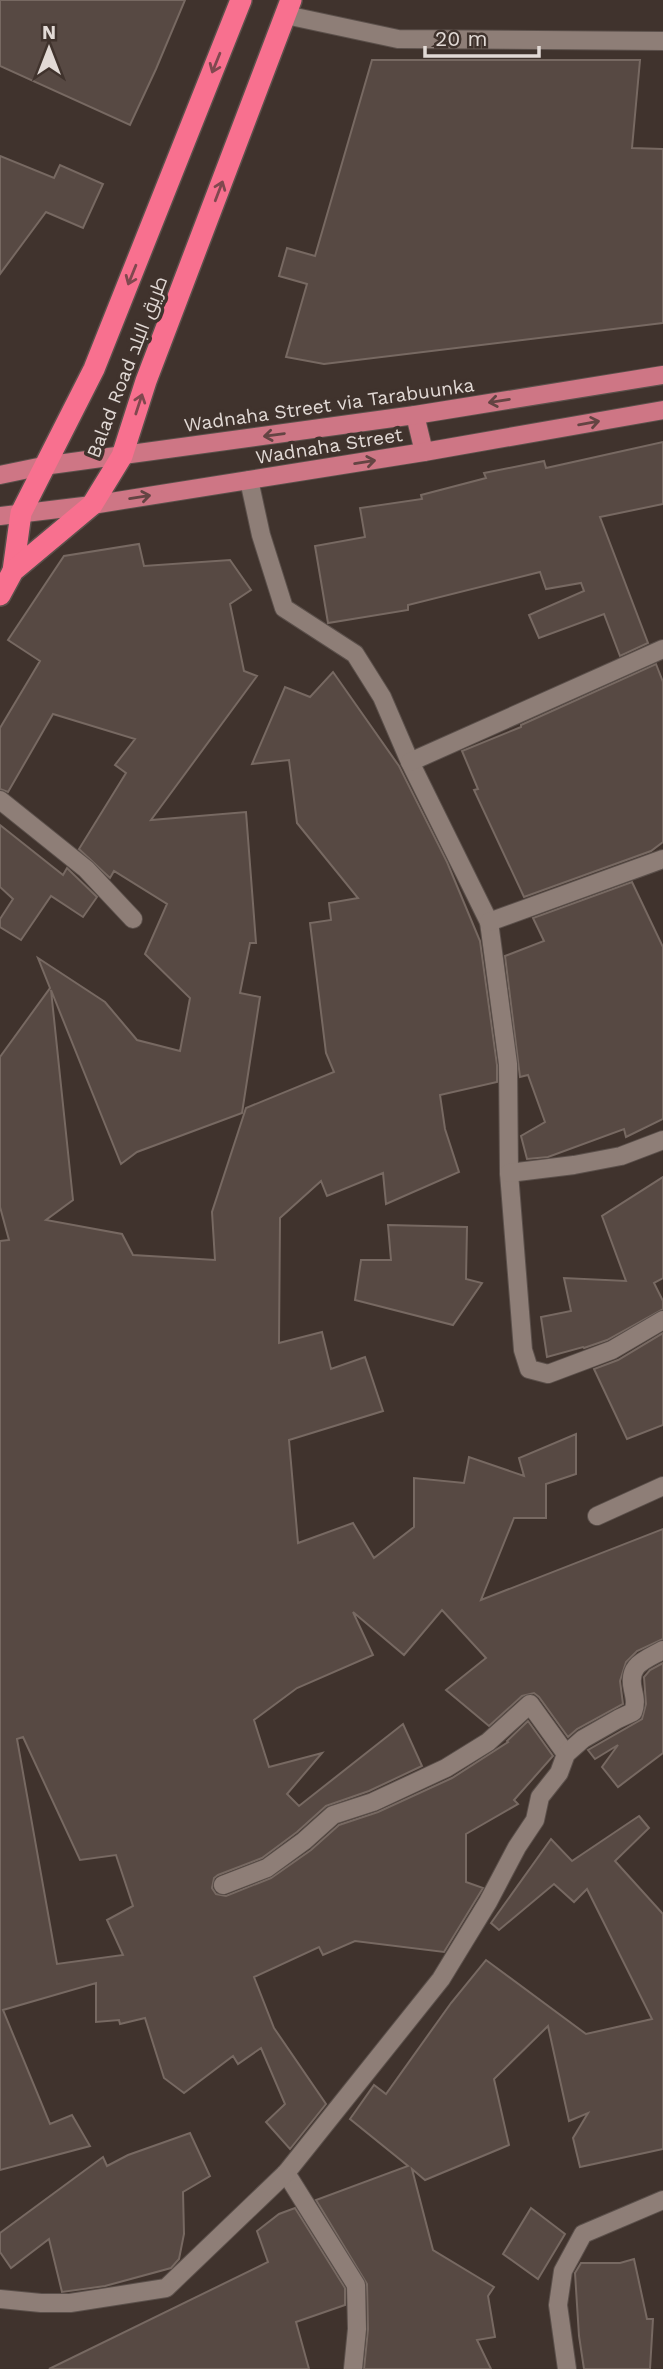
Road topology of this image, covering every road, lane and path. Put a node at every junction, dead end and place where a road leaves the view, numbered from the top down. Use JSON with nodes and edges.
{"nodes":[{"id":1,"x":241,"y":0,"type":"edge"},
{"id":2,"x":288,"y":7,"type":"edge"},
{"id":3,"x":663,"y":41,"type":"edge"},
{"id":4,"x":663,"y":375,"type":"edge"},
{"id":5,"x":663,"y":410,"type":"edge"},
{"id":6,"x":415,"y":415,"type":"junction"},
{"id":7,"x":424,"y":452,"type":"junction"},
{"id":8,"x":122,"y":456,"type":"junction"},
{"id":9,"x":43,"y":466,"type":"junction"},
{"id":10,"x":0,"y":475,"type":"edge"},
{"id":11,"x":250,"y":480,"type":"junction"},
{"id":12,"x":92,"y":505,"type":"junction"},
{"id":13,"x":10,"y":515,"type":"edge"},
{"id":14,"x":13,"y":571,"type":"junction"},
{"id":15,"x":0,"y":595,"type":"edge"},
{"id":16,"x":663,"y":649,"type":"edge"},
{"id":17,"x":410,"y":762,"type":"junction"},
{"id":18,"x":0,"y":800,"type":"edge"},
{"id":19,"x":663,"y":859,"type":"edge"},
{"id":20,"x":133,"y":919,"type":"dead end"},
{"id":21,"x":489,"y":922,"type":"junction"},
{"id":22,"x":663,"y":1140,"type":"edge"},
{"id":23,"x":509,"y":1173,"type":"junction"},
{"id":24,"x":663,"y":1320,"type":"edge"},
{"id":25,"x":663,"y":1486,"type":"edge"},
{"id":26,"x":597,"y":1516,"type":"dead end"},
{"id":27,"x":663,"y":1650,"type":"edge"},
{"id":28,"x":566,"y":1754,"type":"junction"},
{"id":29,"x":223,"y":1885,"type":"dead end"},
{"id":30,"x":286,"y":2173,"type":"junction"},
{"id":31,"x":663,"y":2200,"type":"edge"},
{"id":32,"x":0,"y":2299,"type":"edge"},
{"id":33,"x":353,"y":2369,"type":"edge"},
{"id":34,"x":567,"y":2369,"type":"edge"}],
"edges":[{"from":1,"to":9,"type":"highway","name":"Balad Road طريق البلد","one_way":true},
{"from":2,"to":3,"type":"street"},
{"from":8,"to":2,"type":"highway","name":"Balad Road طريق البلد","one_way":true},
{"from":4,"to":6,"type":"main road","name":"Wadnaha Street via Tarabuunka","one_way":true},
{"from":7,"to":5,"type":"main road","name":"Wadnaha Street","one_way":true},
{"from":6,"to":7,"type":"main road"},
{"from":6,"to":8,"type":"main road","name":"Wadnaha Street via Tarabuunka","one_way":true},
{"from":11,"to":7,"type":"main road","name":"Wadnaha Street","one_way":true},
{"from":8,"to":9,"type":"main road","name":"Wadnaha Street via Tarabuunka"},
{"from":8,"to":12,"type":"highway","name":"Balad Road طريق البلد"},
{"from":9,"to":10,"type":"main road","name":"Wadnaha Street via Tarabuunka"},
{"from":9,"to":13,"type":"highway","name":"Balad Road طريق البلد"},
{"from":12,"to":11,"type":"main road","name":"Wadnaha Street","one_way":true},
{"from":11,"to":17,"type":"street"},
{"from":12,"to":13,"type":"main road","name":"Wadnaha Street"},
{"from":12,"to":14,"type":"highway","name":"Balad Road طريق البلد"},
{"from":13,"to":14,"type":"highway","name":"Balad Road طريق البلد"},
{"from":14,"to":15,"type":"highway"},
{"from":16,"to":17,"type":"street"},
{"from":17,"to":21,"type":"street"},
{"from":18,"to":20,"type":"street"},
{"from":19,"to":21,"type":"street"},
{"from":21,"to":23,"type":"street"},
{"from":22,"to":23,"type":"street"},
{"from":23,"to":24,"type":"street"},
{"from":25,"to":26,"type":"street"},
{"from":27,"to":28,"type":"street"},
{"from":28,"to":29,"type":"street"},
{"from":28,"to":30,"type":"street"},
{"from":30,"to":32,"type":"street"},
{"from":30,"to":33,"type":"street"},
{"from":31,"to":34,"type":"street"}]}
